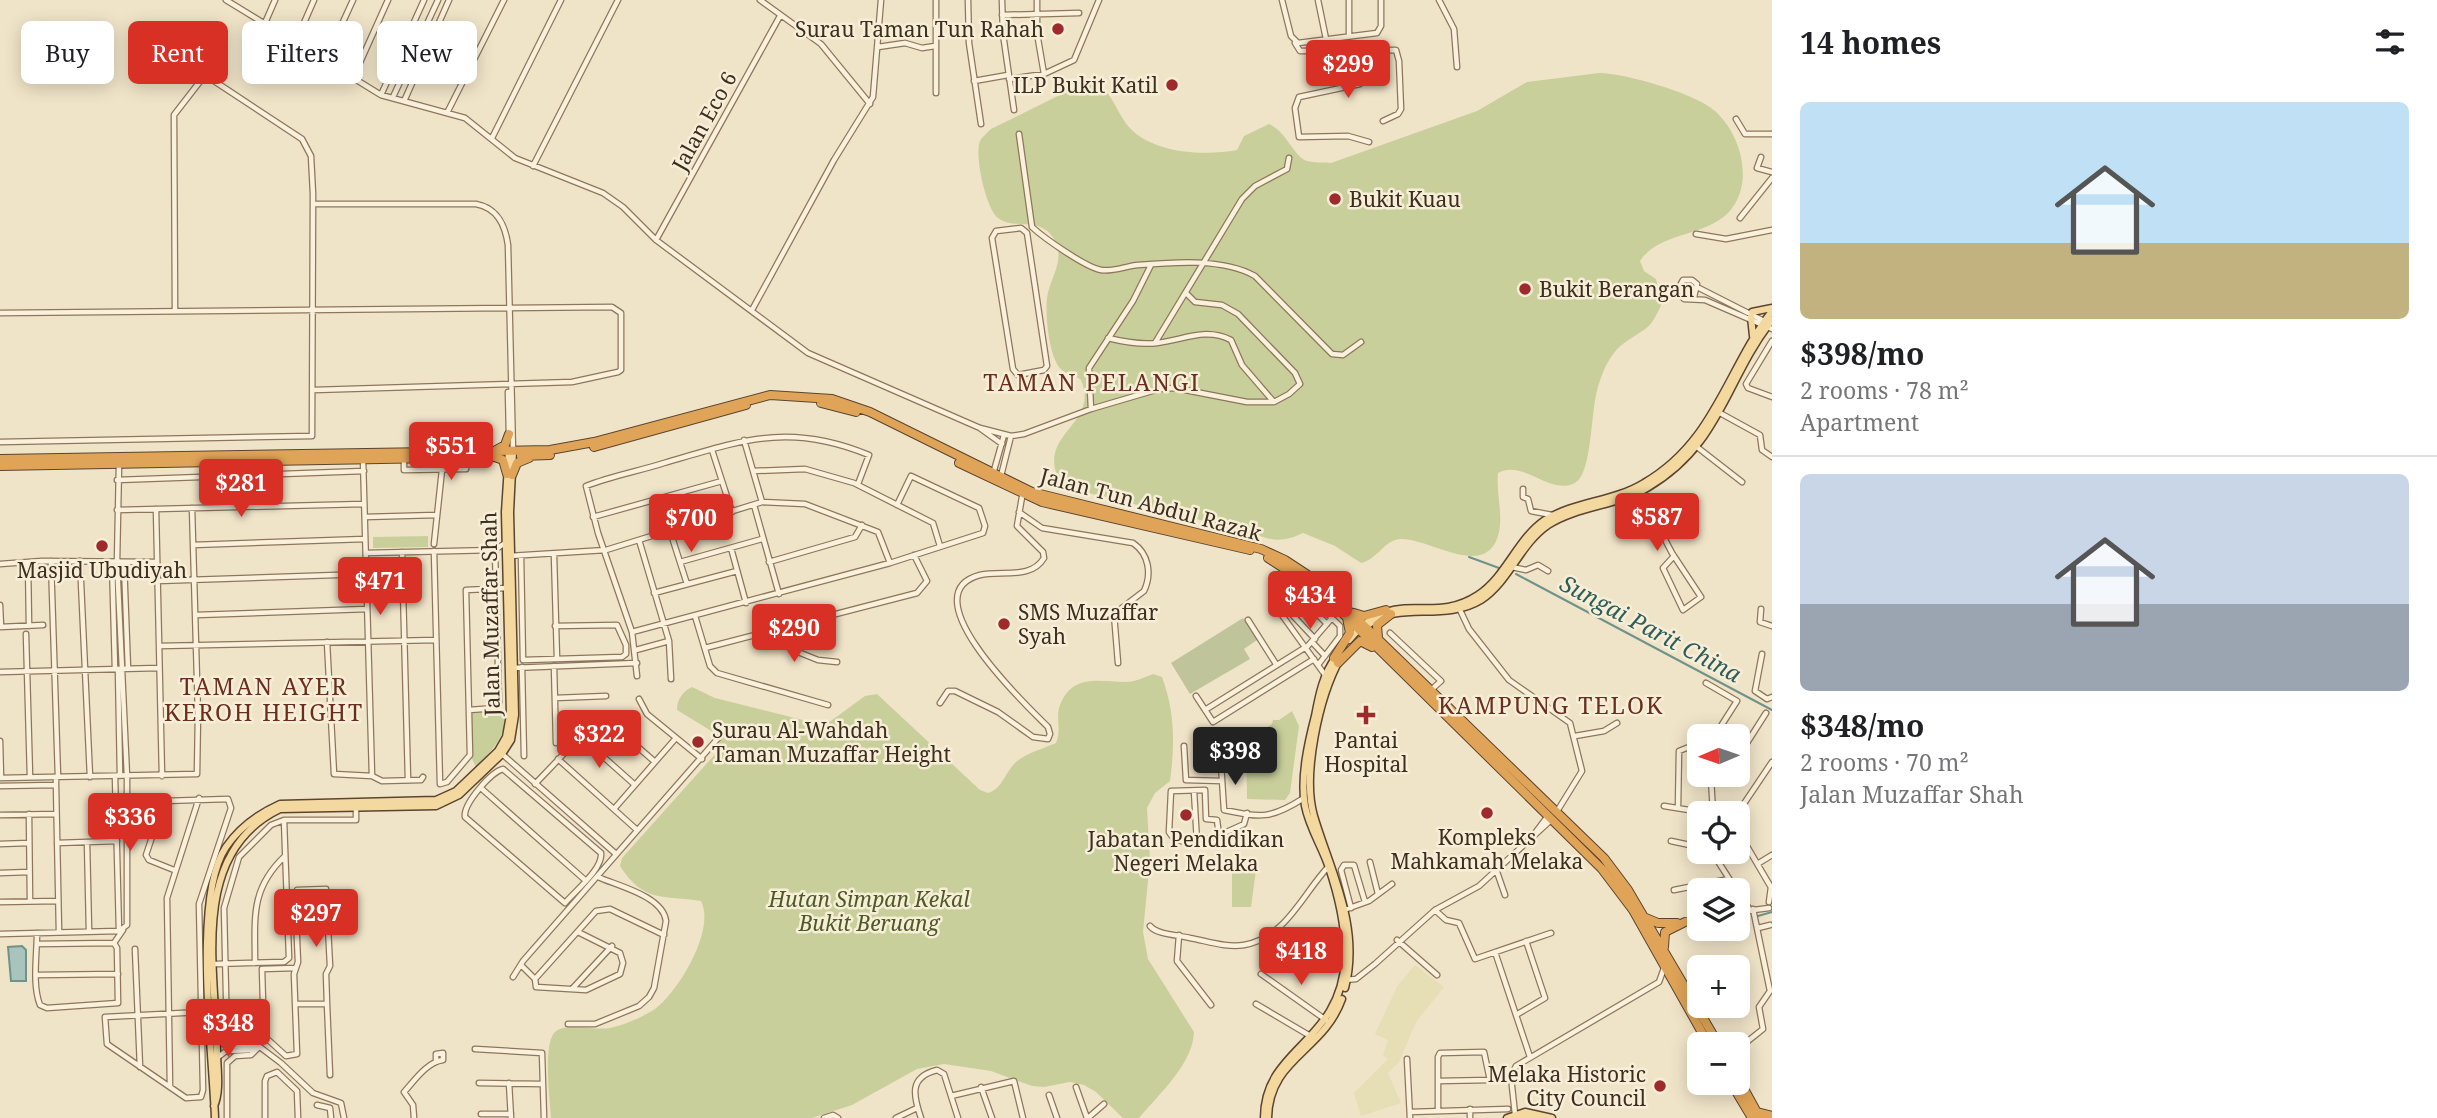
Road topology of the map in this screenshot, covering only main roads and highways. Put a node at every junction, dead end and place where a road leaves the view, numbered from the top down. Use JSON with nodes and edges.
{"nodes":[{"id":1,"x":1772,"y":309,"type":"edge"},
{"id":2,"x":1768,"y":325,"type":"edge"},
{"id":3,"x":1749,"y":347,"type":"junction"},
{"id":4,"x":486,"y":452,"type":"junction"},
{"id":5,"x":533,"y":453,"type":"junction"},
{"id":6,"x":511,"y":454,"type":"junction"},
{"id":7,"x":363,"y":456,"type":"junction"},
{"id":8,"x":495,"y":457,"type":"junction"},
{"id":9,"x":0,"y":459,"type":"edge"},
{"id":10,"x":119,"y":460,"type":"junction"},
{"id":11,"x":0,"y":466,"type":"edge"},
{"id":12,"x":510,"y":475,"type":"junction"},
{"id":13,"x":509,"y":556,"type":"junction"},
{"id":14,"x":1388,"y":612,"type":"junction"},
{"id":15,"x":1347,"y":613,"type":"junction"},
{"id":16,"x":1362,"y":628,"type":"junction"},
{"id":17,"x":1378,"y":639,"type":"junction"},
{"id":18,"x":1336,"y":661,"type":"junction"},
{"id":19,"x":1404,"y":674,"type":"junction"},
{"id":20,"x":1311,"y":771,"type":"junction"},
{"id":21,"x":1304,"y":798,"type":"junction"},
{"id":22,"x":356,"y":806,"type":"junction"},
{"id":23,"x":1554,"y":813,"type":"junction"},
{"id":24,"x":1318,"y":825,"type":"junction"},
{"id":25,"x":1331,"y":865,"type":"junction"},
{"id":26,"x":1644,"y":916,"type":"junction"},
{"id":27,"x":1650,"y":932,"type":"junction"},
{"id":28,"x":1667,"y":955,"type":"junction"},
{"id":29,"x":1345,"y":980,"type":"junction"},
{"id":30,"x":213,"y":1011,"type":"junction"},
{"id":31,"x":1702,"y":1032,"type":"edge"},
{"id":32,"x":1711,"y":1032,"type":"edge"},
{"id":33,"x":1739,"y":1095,"type":"edge"},
{"id":34,"x":1744,"y":1095,"type":"edge"},
{"id":35,"x":214,"y":1106,"type":"junction"},
{"id":36,"x":1752,"y":1115,"type":"edge"},
{"id":37,"x":1517,"y":1116,"type":"edge"},
{"id":38,"x":1772,"y":1116,"type":"edge"},
{"id":39,"x":215,"y":1118,"type":"edge"},
{"id":40,"x":1266,"y":1118,"type":"edge"},
{"id":41,"x":1507,"y":1118,"type":"edge"},
{"id":42,"x":1541,"y":1118,"type":"edge"},
{"id":43,"x":1552,"y":1118,"type":"edge"}],
"edges":[{"from":1,"to":2,"type":"main road"},
{"from":1,"to":3,"type":"main road"},
{"from":2,"to":3,"type":"main road"},
{"from":2,"to":14,"type":"main road"},
{"from":3,"to":14,"type":"main road"},
{"from":4,"to":5,"type":"highway"},
{"from":4,"to":6,"type":"highway","name":"Jalan Tun Abdul Razak"},
{"from":4,"to":7,"type":"highway","name":"Jalan Tun Abdul Razak"},
{"from":5,"to":6,"type":"highway","name":"Jalan Tun Abdul Razak"},
{"from":5,"to":12,"type":"highway"},
{"from":5,"to":15,"type":"highway","name":"Jalan Tun Abdul Razak"},
{"from":6,"to":8,"type":"highway","name":"Jalan Tun Abdul Razak"},
{"from":6,"to":12,"type":"main road","name":"Jalan Muzaffar Shah"},
{"from":7,"to":8,"type":"highway","name":"Jalan Tun Abdul Razak"},
{"from":7,"to":10,"type":"highway","name":"Jalan Tun Abdul Razak"},
{"from":8,"to":12,"type":"highway"},
{"from":9,"to":10,"type":"highway","name":"Jalan Tun Abdul Razak"},
{"from":10,"to":11,"type":"highway","name":"Jalan Tun Abdul Razak"},
{"from":12,"to":13,"type":"main road","name":"Jalan Muzaffar Shah"},
{"from":12,"to":13,"type":"main road","name":"Jalan Muzaffar Shah"},
{"from":13,"to":22,"type":"main road","name":"Jalan Muzaffar Shah"},
{"from":14,"to":15,"type":"highway"},
{"from":14,"to":16,"type":"main road"},
{"from":14,"to":17,"type":"highway"},
{"from":15,"to":16,"type":"highway","name":"Jalan Tun Abdul Razak"},
{"from":15,"to":18,"type":"highway"},
{"from":16,"to":17,"type":"highway","name":"Jalan Tun Abdul Razak"},
{"from":16,"to":18,"type":"main road"},
{"from":16,"to":19,"type":"highway","name":"Jalan Tun Abdul Razak"},
{"from":17,"to":23,"type":"highway","name":"Jalan Tun Abdul Razak"},
{"from":18,"to":19,"type":"highway"},
{"from":18,"to":20,"type":"main road"},
{"from":18,"to":21,"type":"main road"},
{"from":19,"to":23,"type":"highway","name":"Jalan Tun Abdul Razak"},
{"from":20,"to":21,"type":"main road"},
{"from":20,"to":24,"type":"main road"},
{"from":21,"to":24,"type":"main road"},
{"from":21,"to":25,"type":"main road"},
{"from":22,"to":30,"type":"main road","name":"Jalan Muzaffar Shah"},
{"from":22,"to":30,"type":"main road","name":"Jalan Muzaffar Shah"},
{"from":23,"to":26,"type":"highway","name":"Jalan Tun Abdul Razak"},
{"from":23,"to":27,"type":"highway","name":"Jalan Tun Abdul Razak"},
{"from":24,"to":25,"type":"main road"},
{"from":25,"to":29,"type":"main road"},
{"from":25,"to":29,"type":"main road"},
{"from":26,"to":27,"type":"highway","name":"Jalan Tun Abdul Razak"},
{"from":26,"to":28,"type":"highway"},
{"from":27,"to":28,"type":"highway","name":"Jalan Tun Abdul Razak"},
{"from":27,"to":31,"type":"highway","name":"Jalan Tun Abdul Razak"},
{"from":28,"to":32,"type":"highway","name":"Jalan Tun Abdul Razak"},
{"from":29,"to":40,"type":"main road"},
{"from":29,"to":40,"type":"main road"},
{"from":30,"to":35,"type":"main road","name":"Jalan Muzaffar Shah"},
{"from":30,"to":35,"type":"main road","name":"Jalan Muzaffar Shah"},
{"from":33,"to":36,"type":"highway"},
{"from":34,"to":36,"type":"highway"},
{"from":35,"to":39,"type":"main road","name":"Jalan Muzaffar Shah"},
{"from":36,"to":38,"type":"highway"},
{"from":37,"to":41,"type":"main road"},
{"from":37,"to":42,"type":"main road"},
{"from":37,"to":43,"type":"main road"}]}
